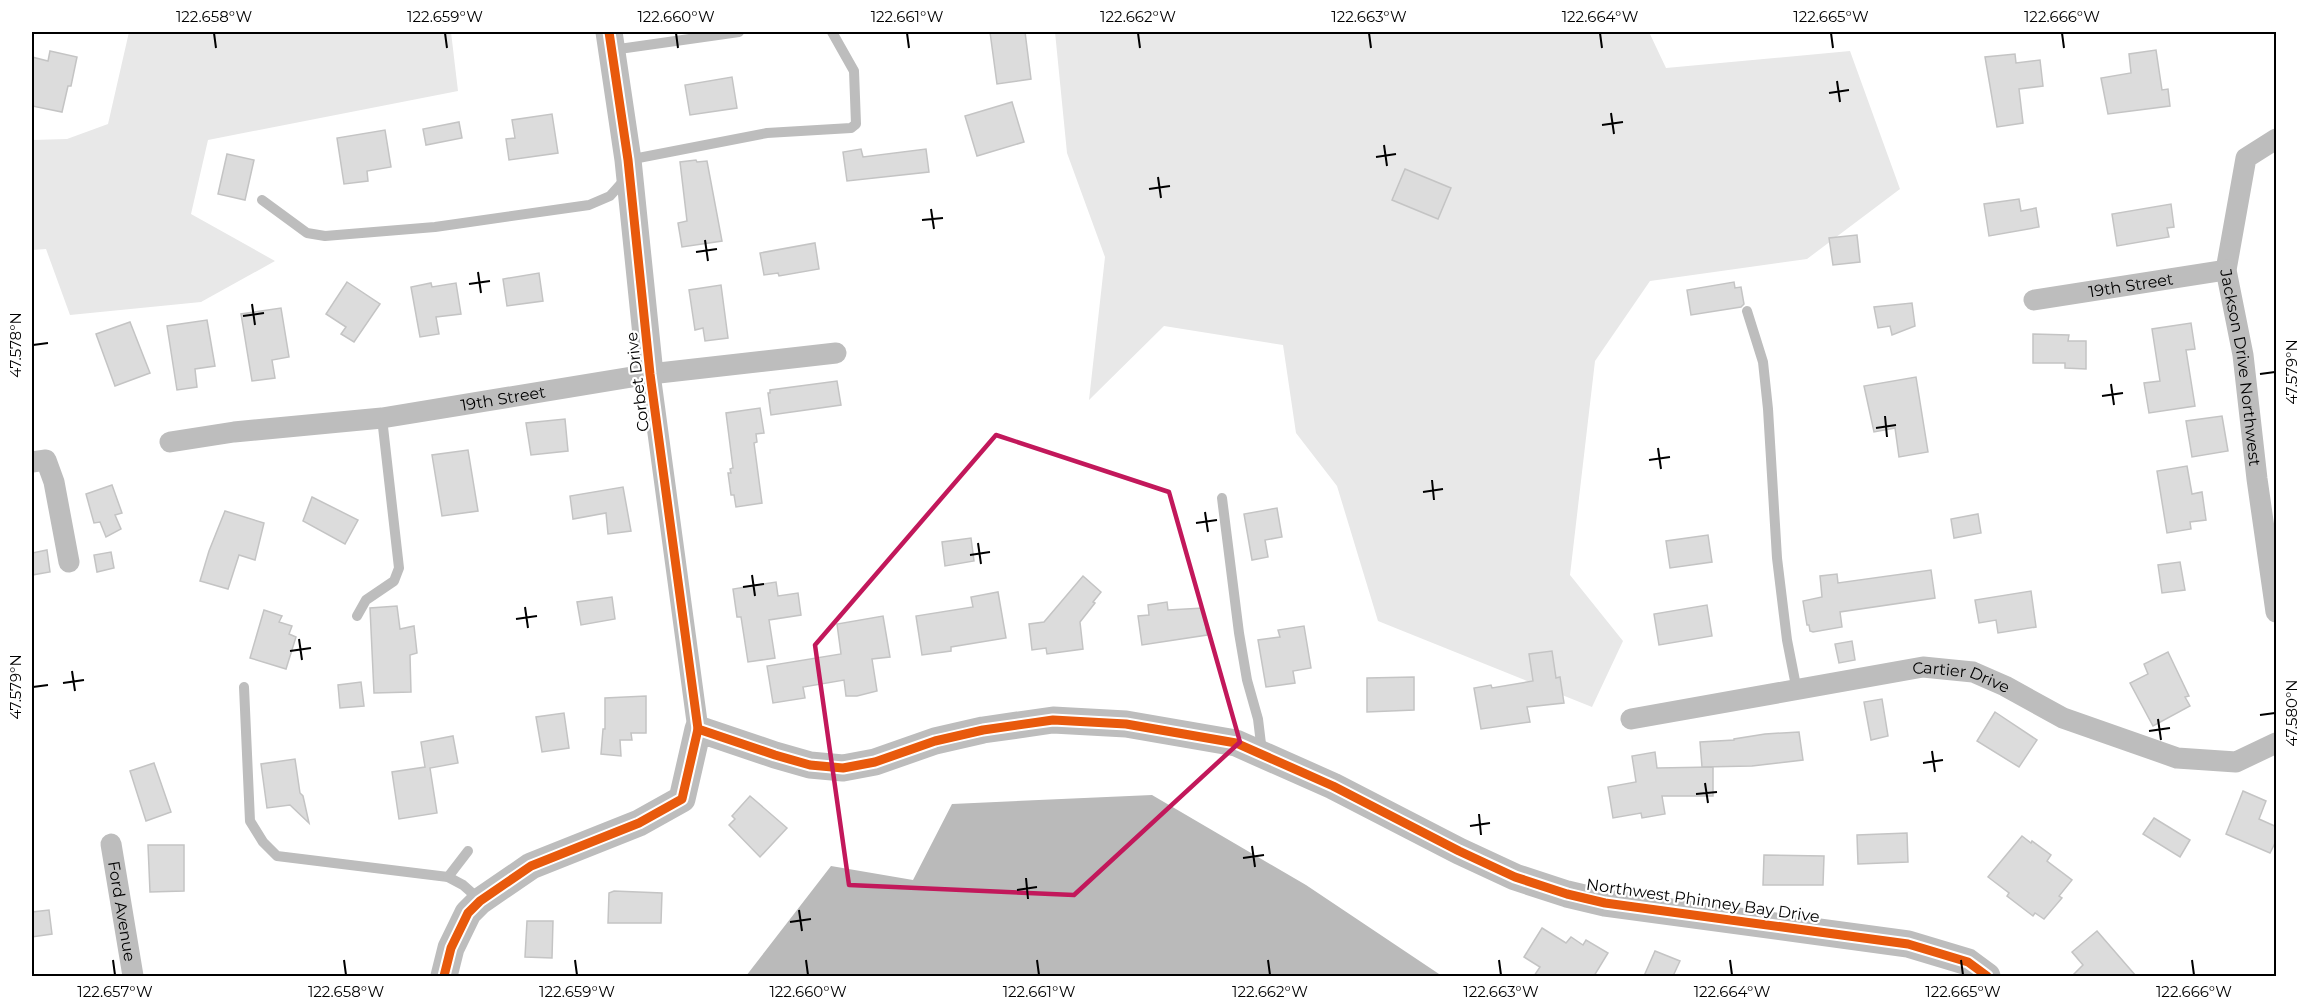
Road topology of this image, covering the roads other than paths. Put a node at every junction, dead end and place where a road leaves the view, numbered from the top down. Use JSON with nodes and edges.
{"nodes":[{"id":1,"x":739,"y":32,"type":"edge"},
{"id":2,"x":832,"y":32,"type":"edge"},
{"id":3,"x":610,"y":41,"type":"edge"},
{"id":4,"x":2277,"y":139,"type":"edge"},
{"id":5,"x":628,"y":167,"type":"junction"},
{"id":6,"x":262,"y":200,"type":"dead end"},
{"id":7,"x":2226,"y":270,"type":"junction"},
{"id":8,"x":2034,"y":300,"type":"dead end"},
{"id":9,"x":1747,"y":311,"type":"dead end"},
{"id":10,"x":836,"y":353,"type":"dead end"},
{"id":11,"x":650,"y":374,"type":"junction"},
{"id":12,"x":382,"y":418,"type":"junction"},
{"id":13,"x":170,"y":442,"type":"dead end"},
{"id":14,"x":39,"y":461,"type":"edge"},
{"id":15,"x":1222,"y":498,"type":"dead end"},
{"id":16,"x":69,"y":562,"type":"dead end"},
{"id":17,"x":2277,"y":612,"type":"edge"},
{"id":18,"x":357,"y":616,"type":"dead end"},
{"id":19,"x":244,"y":687,"type":"dead end"},
{"id":20,"x":1797,"y":691,"type":"junction"},
{"id":21,"x":1631,"y":719,"type":"dead end"},
{"id":22,"x":698,"y":729,"type":"junction"},
{"id":23,"x":2277,"y":743,"type":"edge"},
{"id":24,"x":1263,"y":755,"type":"junction"},
{"id":25,"x":111,"y":844,"type":"dead end"},
{"id":26,"x":468,"y":851,"type":"dead end"},
{"id":27,"x":448,"y":877,"type":"junction"},
{"id":28,"x":480,"y":901,"type":"junction"},
{"id":29,"x":133,"y":976,"type":"edge"},
{"id":30,"x":444,"y":976,"type":"edge"},
{"id":31,"x":1987,"y":976,"type":"edge"}],
"edges":[{"from":1,"to":3,"type":"lane"},
{"from":2,"to":5,"type":"lane"},
{"from":3,"to":5,"type":"street","name":"Corbet Drive"},
{"from":4,"to":7,"type":"street","name":"Jackson Drive Northwest"},
{"from":5,"to":6,"type":"lane"},
{"from":5,"to":11,"type":"street","name":"Corbet Drive"},
{"from":7,"to":8,"type":"street","name":"19th Street"},
{"from":7,"to":17,"type":"street","name":"Jackson Drive Northwest"},
{"from":9,"to":20,"type":"lane"},
{"from":10,"to":11,"type":"street","name":"19th Street"},
{"from":11,"to":12,"type":"street","name":"19th Street"},
{"from":11,"to":22,"type":"street","name":"Corbet Drive"},
{"from":12,"to":13,"type":"street","name":"19th Street"},
{"from":12,"to":18,"type":"lane"},
{"from":14,"to":16,"type":"street"},
{"from":15,"to":24,"type":"lane"},
{"from":19,"to":27,"type":"lane"},
{"from":20,"to":21,"type":"street","name":"Cartier Drive"},
{"from":20,"to":23,"type":"street","name":"Cartier Drive"},
{"from":22,"to":24,"type":"street","name":"Northwest Phinney Bay Drive"},
{"from":22,"to":28,"type":"street"},
{"from":24,"to":31,"type":"street","name":"Northwest Phinney Bay Drive"},
{"from":25,"to":29,"type":"street","name":"Ford Avenue"},
{"from":26,"to":27,"type":"lane"},
{"from":27,"to":28,"type":"lane"},
{"from":28,"to":30,"type":"street"}]}
